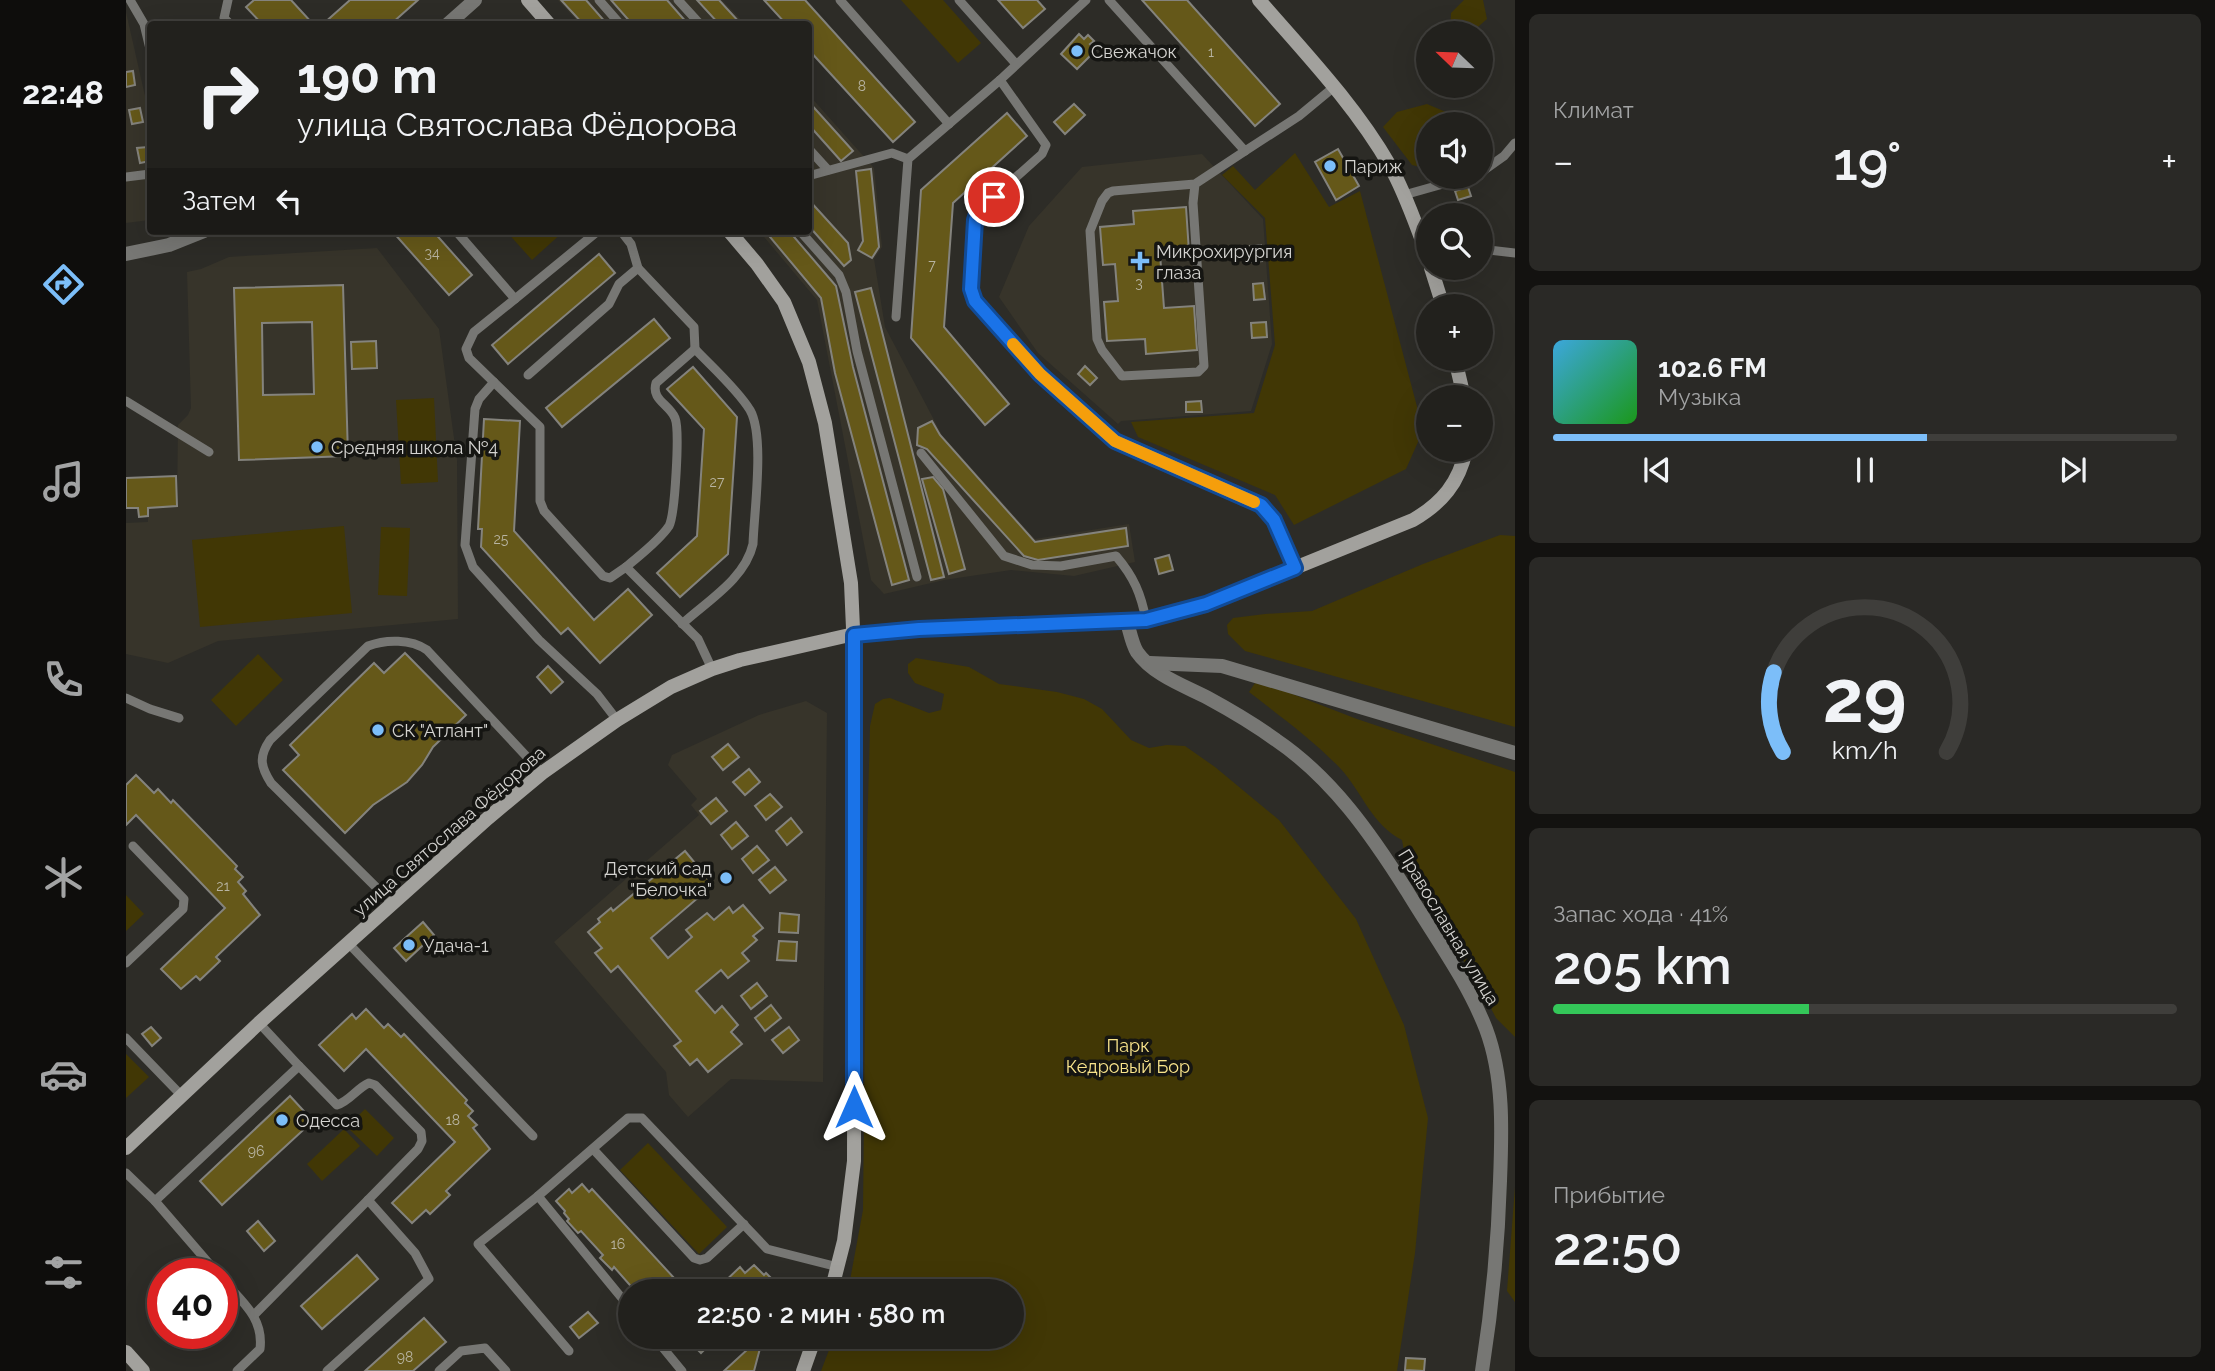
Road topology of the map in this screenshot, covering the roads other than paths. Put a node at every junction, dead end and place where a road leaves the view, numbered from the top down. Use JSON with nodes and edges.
{"nodes":[{"id":1,"x":130,"y":0,"type":"edge"},
{"id":2,"x":228,"y":0,"type":"edge"},
{"id":3,"x":475,"y":0,"type":"edge"},
{"id":4,"x":528,"y":0,"type":"edge"},
{"id":5,"x":599,"y":0,"type":"edge"},
{"id":6,"x":678,"y":0,"type":"edge"},
{"id":7,"x":840,"y":0,"type":"edge"},
{"id":8,"x":959,"y":0,"type":"edge"},
{"id":9,"x":1086,"y":0,"type":"edge"},
{"id":10,"x":1109,"y":0,"type":"edge"},
{"id":11,"x":1264,"y":2,"type":"edge"},
{"id":12,"x":227,"y":21,"type":"edge"},
{"id":13,"x":451,"y":21,"type":"edge"},
{"id":14,"x":546,"y":21,"type":"edge"},
{"id":15,"x":617,"y":21,"type":"edge"},
{"id":16,"x":697,"y":21,"type":"edge"},
{"id":17,"x":147,"y":36,"type":"edge"},
{"id":18,"x":1016,"y":64,"type":"junction"},
{"id":19,"x":1000,"y":80,"type":"junction"},
{"id":20,"x":1334,"y":87,"type":"junction"},
{"id":21,"x":948,"y":124,"type":"junction"},
{"id":22,"x":1515,"y":144,"type":"edge"},
{"id":23,"x":1245,"y":151,"type":"junction"},
{"id":24,"x":812,"y":152,"type":"edge"},
{"id":25,"x":908,"y":159,"type":"junction"},
{"id":26,"x":1493,"y":166,"type":"edge"},
{"id":27,"x":828,"y":170,"type":"junction"},
{"id":28,"x":147,"y":174,"type":"edge"},
{"id":29,"x":812,"y":175,"type":"edge"},
{"id":30,"x":126,"y":177,"type":"edge"},
{"id":31,"x":1195,"y":184,"type":"junction"},
{"id":32,"x":1425,"y":189,"type":"edge"},
{"id":33,"x":1404,"y":195,"type":"junction"},
{"id":34,"x":1416,"y":226,"type":"edge"},
{"id":35,"x":194,"y":235,"type":"edge"},
{"id":36,"x":459,"y":235,"type":"edge"},
{"id":37,"x":593,"y":235,"type":"edge"},
{"id":38,"x":624,"y":235,"type":"edge"},
{"id":39,"x":732,"y":235,"type":"edge"},
{"id":40,"x":804,"y":235,"type":"edge"},
{"id":41,"x":1493,"y":251,"type":"edge"},
{"id":42,"x":1515,"y":253,"type":"edge"},
{"id":43,"x":126,"y":254,"type":"edge"},
{"id":44,"x":638,"y":268,"type":"junction"},
{"id":45,"x":515,"y":299,"type":"junction"},
{"id":46,"x":896,"y":317,"type":"dead end"},
{"id":47,"x":695,"y":349,"type":"junction"},
{"id":48,"x":528,"y":375,"type":"dead end"},
{"id":49,"x":494,"y":382,"type":"junction"},
{"id":50,"x":126,"y":401,"type":"edge"},
{"id":51,"x":209,"y":452,"type":"dead end"},
{"id":52,"x":921,"y":453,"type":"dead end"},
{"id":53,"x":1463,"y":462,"type":"edge"},
{"id":54,"x":626,"y":567,"type":"junction"},
{"id":55,"x":1295,"y":568,"type":"junction"},
{"id":56,"x":917,"y":577,"type":"dead end"},
{"id":57,"x":1146,"y":620,"type":"junction"},
{"id":58,"x":1127,"y":622,"type":"junction"},
{"id":59,"x":682,"y":624,"type":"junction"},
{"id":60,"x":854,"y":635,"type":"junction"},
{"id":61,"x":1148,"y":663,"type":"junction"},
{"id":62,"x":712,"y":669,"type":"junction"},
{"id":63,"x":126,"y":698,"type":"edge"},
{"id":64,"x":179,"y":718,"type":"dead end"},
{"id":65,"x":617,"y":720,"type":"junction"},
{"id":66,"x":1515,"y":753,"type":"edge"},
{"id":67,"x":542,"y":773,"type":"junction"},
{"id":68,"x":133,"y":846,"type":"dead end"},
{"id":69,"x":392,"y":903,"type":"junction"},
{"id":70,"x":348,"y":943,"type":"junction"},
{"id":71,"x":126,"y":963,"type":"edge"},
{"id":72,"x":259,"y":1023,"type":"junction"},
{"id":73,"x":126,"y":1038,"type":"edge"},
{"id":74,"x":299,"y":1066,"type":"junction"},
{"id":75,"x":181,"y":1095,"type":"junction"},
{"id":76,"x":533,"y":1136,"type":"dead end"},
{"id":77,"x":126,"y":1148,"type":"edge"},
{"id":78,"x":593,"y":1149,"type":"junction"},
{"id":79,"x":126,"y":1173,"type":"edge"},
{"id":80,"x":538,"y":1196,"type":"junction"},
{"id":81,"x":368,"y":1200,"type":"junction"},
{"id":82,"x":155,"y":1201,"type":"junction"},
{"id":83,"x":744,"y":1224,"type":"junction"},
{"id":84,"x":204,"y":1258,"type":"edge"},
{"id":85,"x":838,"y":1267,"type":"junction"},
{"id":86,"x":835,"y":1279,"type":"edge"},
{"id":87,"x":618,"y":1293,"type":"edge"},
{"id":88,"x":238,"y":1297,"type":"edge"},
{"id":89,"x":254,"y":1315,"type":"junction"},
{"id":90,"x":664,"y":1349,"type":"edge"},
{"id":91,"x":811,"y":1349,"type":"edge"},
{"id":92,"x":569,"y":1351,"type":"dead end"},
{"id":93,"x":126,"y":1352,"type":"edge"},
{"id":94,"x":143,"y":1371,"type":"edge"},
{"id":95,"x":237,"y":1371,"type":"edge"},
{"id":96,"x":327,"y":1371,"type":"edge"},
{"id":97,"x":439,"y":1371,"type":"edge"},
{"id":98,"x":506,"y":1371,"type":"edge"},
{"id":99,"x":682,"y":1371,"type":"edge"},
{"id":100,"x":803,"y":1371,"type":"edge"},
{"id":101,"x":1482,"y":1371,"type":"edge"}],
"edges":[{"from":1,"to":17,"type":"lane"},
{"from":2,"to":12,"type":"lane"},
{"from":3,"to":13,"type":"street"},
{"from":4,"to":14,"type":"street"},
{"from":5,"to":15,"type":"lane"},
{"from":6,"to":16,"type":"lane"},
{"from":7,"to":21,"type":"lane"},
{"from":8,"to":18,"type":"lane"},
{"from":9,"to":18,"type":"lane"},
{"from":10,"to":23,"type":"lane"},
{"from":11,"to":20,"type":"street"},
{"from":18,"to":19,"type":"lane"},
{"from":19,"to":21,"type":"lane"},
{"from":19,"to":55,"type":"lane"},
{"from":20,"to":23,"type":"lane"},
{"from":20,"to":33,"type":"street"},
{"from":21,"to":25,"type":"lane"},
{"from":22,"to":26,"type":"lane"},
{"from":23,"to":31,"type":"lane"},
{"from":24,"to":27,"type":"lane"},
{"from":25,"to":27,"type":"lane"},
{"from":25,"to":46,"type":"lane"},
{"from":27,"to":29,"type":"lane"},
{"from":28,"to":30,"type":"lane"},
{"from":31,"to":31,"type":"lane"},
{"from":32,"to":33,"type":"lane"},
{"from":33,"to":34,"type":"street"},
{"from":35,"to":43,"type":"street"},
{"from":36,"to":45,"type":"lane"},
{"from":37,"to":45,"type":"lane"},
{"from":38,"to":44,"type":"lane"},
{"from":39,"to":60,"type":"street"},
{"from":40,"to":56,"type":"lane"},
{"from":41,"to":42,"type":"lane"},
{"from":44,"to":47,"type":"lane"},
{"from":44,"to":48,"type":"lane"},
{"from":45,"to":49,"type":"lane"},
{"from":47,"to":54,"type":"lane"},
{"from":47,"to":59,"type":"lane"},
{"from":49,"to":54,"type":"lane"},
{"from":49,"to":65,"type":"lane"},
{"from":50,"to":51,"type":"lane"},
{"from":52,"to":57,"type":"lane"},
{"from":53,"to":55,"type":"street","name":"улица Святослава Фёдорова"},
{"from":54,"to":59,"type":"lane"},
{"from":55,"to":57,"type":"street","name":"улица Святослава Фёдорова"},
{"from":57,"to":58,"type":"street","name":"улица Святослава Фёдорова"},
{"from":58,"to":60,"type":"street","name":"улица Святослава Фёдорова"},
{"from":58,"to":61,"type":"street","name":"Православная улица"},
{"from":59,"to":62,"type":"lane"},
{"from":60,"to":62,"type":"street","name":"улица Святослава Фёдорова"},
{"from":60,"to":85,"type":"street"},
{"from":61,"to":66,"type":"street"},
{"from":61,"to":101,"type":"street","name":"Православная улица"},
{"from":62,"to":65,"type":"street","name":"улица Святослава Фёдорова"},
{"from":63,"to":64,"type":"lane"},
{"from":65,"to":67,"type":"street","name":"улица Святослава Фёдорова"},
{"from":67,"to":69,"type":"street","name":"улица Святослава Фёдорова"},
{"from":67,"to":69,"type":"lane"},
{"from":68,"to":71,"type":"lane"},
{"from":69,"to":70,"type":"street","name":"улица Святослава Фёдорова"},
{"from":70,"to":72,"type":"street","name":"улица Святослава Фёдорова"},
{"from":70,"to":76,"type":"lane"},
{"from":72,"to":74,"type":"lane"},
{"from":72,"to":75,"type":"street","name":"улица Святослава Фёдорова"},
{"from":73,"to":75,"type":"lane"},
{"from":74,"to":81,"type":"lane"},
{"from":74,"to":82,"type":"lane"},
{"from":75,"to":77,"type":"street","name":"улица Святослава Фёдорова"},
{"from":78,"to":80,"type":"lane"},
{"from":78,"to":83,"type":"lane"},
{"from":78,"to":83,"type":"lane"},
{"from":79,"to":82,"type":"lane"},
{"from":80,"to":87,"type":"lane"},
{"from":80,"to":92,"type":"lane"},
{"from":81,"to":89,"type":"lane"},
{"from":81,"to":96,"type":"lane"},
{"from":82,"to":84,"type":"lane"},
{"from":83,"to":85,"type":"lane"},
{"from":85,"to":86,"type":"street"},
{"from":88,"to":89,"type":"lane"},
{"from":89,"to":95,"type":"lane"},
{"from":90,"to":99,"type":"lane"},
{"from":91,"to":100,"type":"street"},
{"from":93,"to":94,"type":"street"},
{"from":97,"to":98,"type":"lane"}]}
